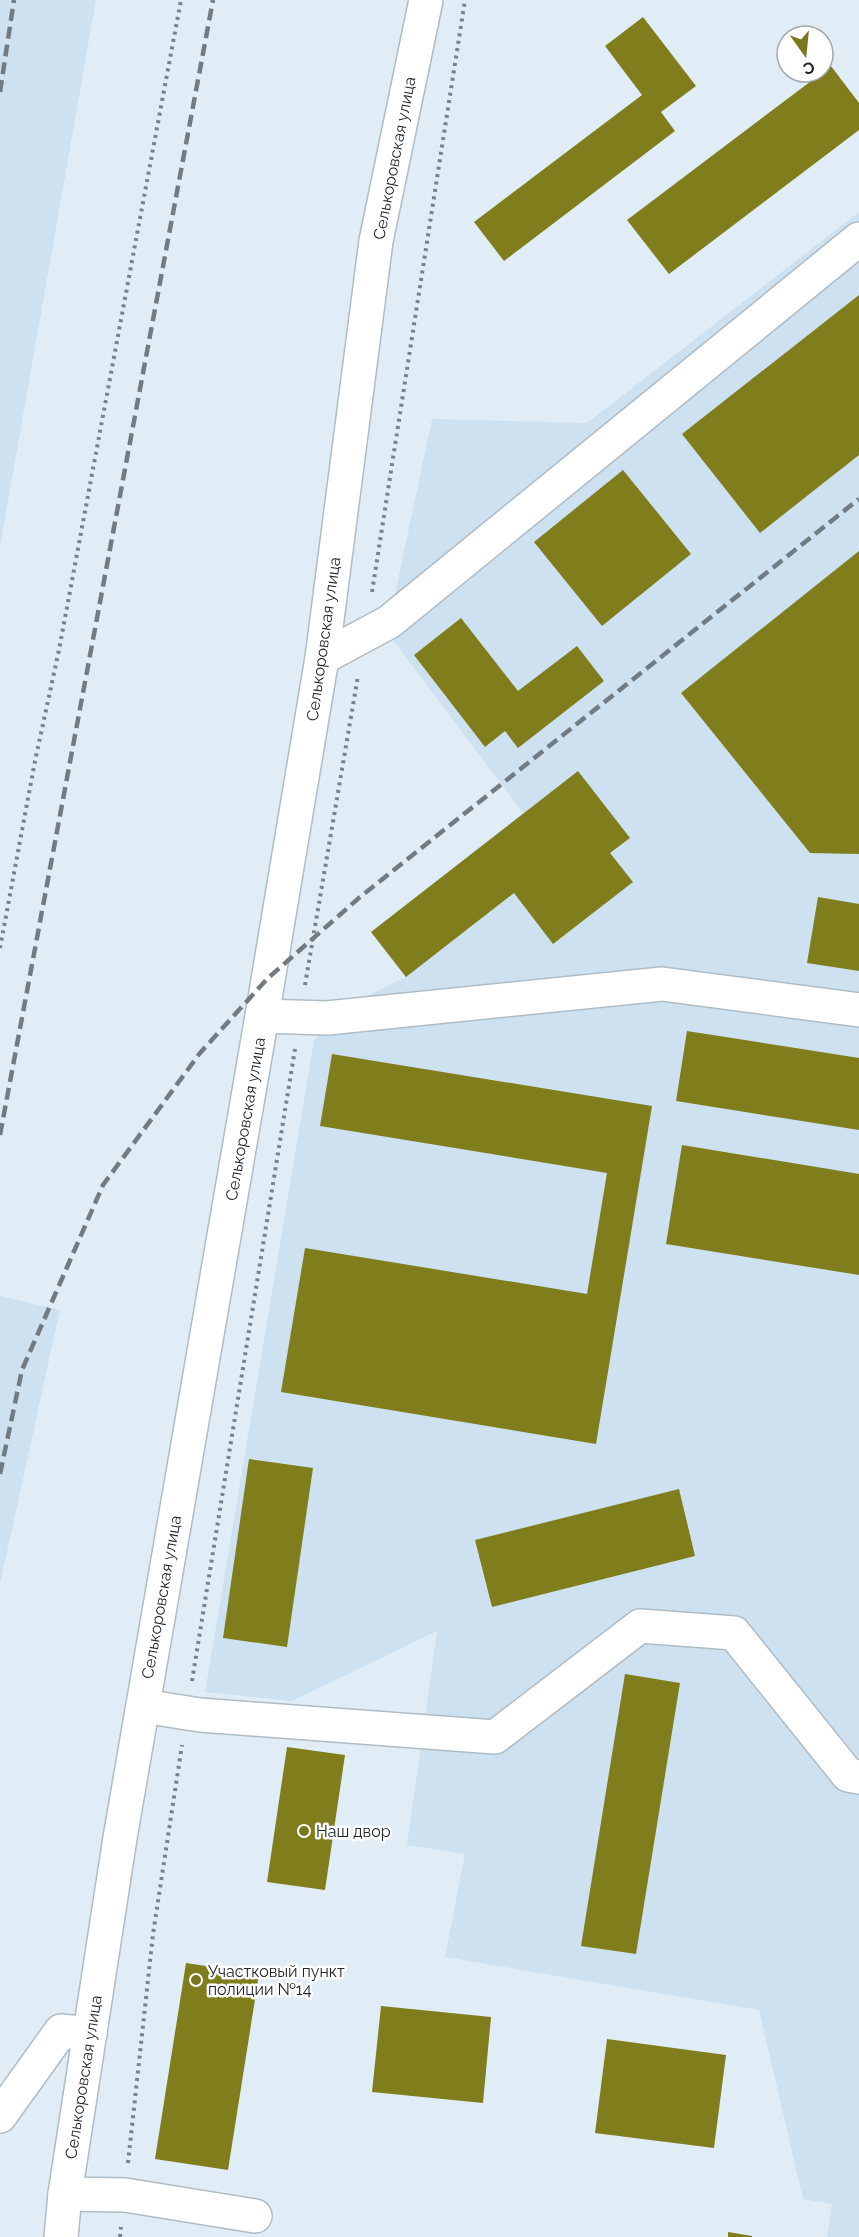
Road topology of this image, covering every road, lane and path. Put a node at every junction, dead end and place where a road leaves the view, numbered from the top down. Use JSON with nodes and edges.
{"nodes":[{"id":1,"x":181,"y":0,"type":"edge"},
{"id":2,"x":426,"y":0,"type":"edge"},
{"id":3,"x":465,"y":0,"type":"edge"},
{"id":4,"x":859,"y":239,"type":"edge"},
{"id":5,"x":365,"y":636,"type":"junction"},
{"id":6,"x":322,"y":658,"type":"junction"},
{"id":7,"x":0,"y":948,"type":"edge"},
{"id":8,"x":859,"y":1010,"type":"edge"},
{"id":9,"x":262,"y":1016,"type":"junction"},
{"id":10,"x":300,"y":1018,"type":"junction"},
{"id":11,"x":143,"y":1706,"type":"junction"},
{"id":12,"x":187,"y":1713,"type":"junction"},
{"id":13,"x":859,"y":1777,"type":"edge"},
{"id":14,"x":90,"y":2034,"type":"junction"},
{"id":15,"x":0,"y":2116,"type":"edge"},
{"id":16,"x":65,"y":2194,"type":"junction"},
{"id":17,"x":125,"y":2195,"type":"junction"},
{"id":18,"x":255,"y":2216,"type":"dead end"},
{"id":19,"x":61,"y":2237,"type":"edge"},
{"id":20,"x":120,"y":2237,"type":"edge"}],
"edges":[{"from":1,"to":7,"type":"path"},
{"from":2,"to":6,"type":"main road","name":"Селькоровская улица"},
{"from":3,"to":5,"type":"path"},
{"from":4,"to":5,"type":"main road"},
{"from":5,"to":6,"type":"main road"},
{"from":5,"to":10,"type":"path"},
{"from":6,"to":9,"type":"main road","name":"Селькоровская улица"},
{"from":8,"to":10,"type":"main road"},
{"from":9,"to":10,"type":"main road"},
{"from":9,"to":11,"type":"main road","name":"Селькоровская улица"},
{"from":10,"to":12,"type":"path"},
{"from":11,"to":12,"type":"main road"},
{"from":11,"to":14,"type":"main road","name":"Селькоровская улица"},
{"from":12,"to":13,"type":"main road"},
{"from":12,"to":17,"type":"path"},
{"from":14,"to":15,"type":"main road"},
{"from":14,"to":16,"type":"main road","name":"Селькоровская улица"},
{"from":16,"to":17,"type":"main road"},
{"from":16,"to":19,"type":"main road","name":"Селькоровская улица"},
{"from":17,"to":18,"type":"main road"},
{"from":17,"to":20,"type":"path"}]}
